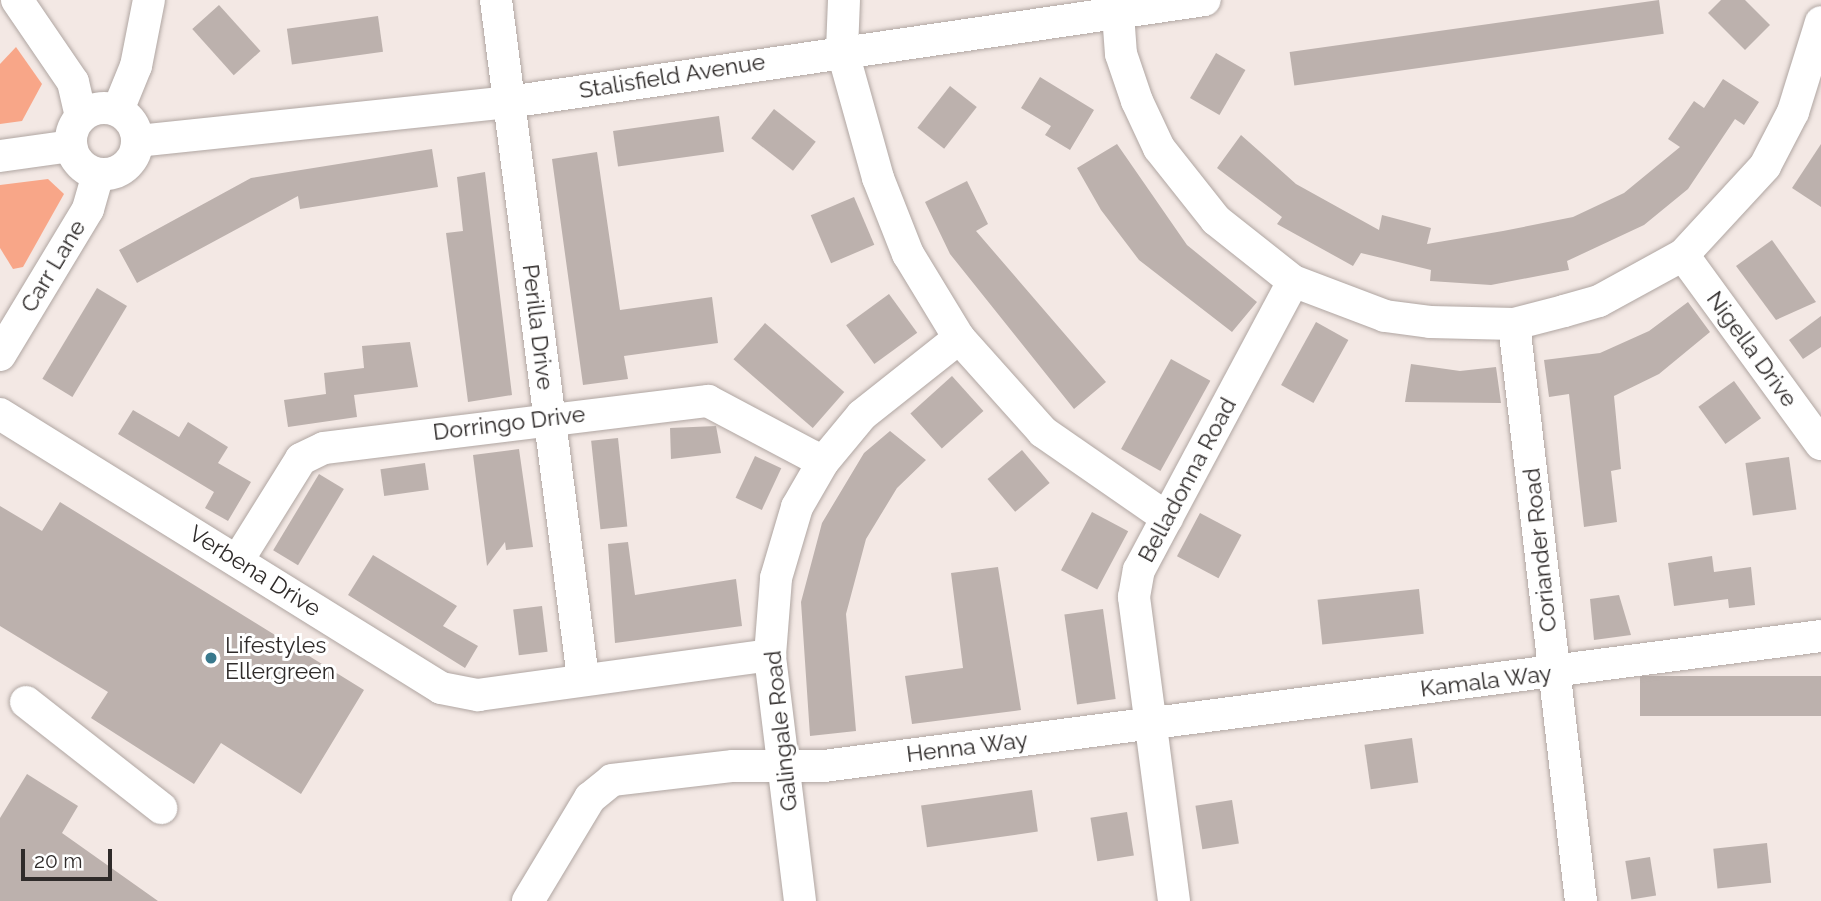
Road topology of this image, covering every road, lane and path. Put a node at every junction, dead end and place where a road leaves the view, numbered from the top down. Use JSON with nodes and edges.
{"nodes":[{"id":1,"x":17,"y":0,"type":"edge"},
{"id":2,"x":149,"y":0,"type":"edge"},
{"id":3,"x":496,"y":0,"type":"edge"},
{"id":4,"x":844,"y":0,"type":"edge"},
{"id":5,"x":1205,"y":0,"type":"edge"},
{"id":6,"x":1118,"y":5,"type":"edge"},
{"id":7,"x":1821,"y":22,"type":"edge"},
{"id":8,"x":842,"y":49,"type":"junction"},
{"id":9,"x":509,"y":102,"type":"junction"},
{"id":10,"x":118,"y":110,"type":"junction"},
{"id":11,"x":82,"y":116,"type":"junction"},
{"id":12,"x":138,"y":141,"type":"junction"},
{"id":13,"x":71,"y":146,"type":"junction"},
{"id":14,"x":0,"y":156,"type":"edge"},
{"id":15,"x":98,"y":174,"type":"junction"},
{"id":16,"x":1684,"y":255,"type":"junction"},
{"id":17,"x":1293,"y":281,"type":"junction"},
{"id":18,"x":1514,"y":324,"type":"junction"},
{"id":19,"x":959,"y":338,"type":"junction"},
{"id":20,"x":0,"y":355,"type":"edge"},
{"id":21,"x":0,"y":414,"type":"edge"},
{"id":22,"x":550,"y":416,"type":"junction"},
{"id":23,"x":1821,"y":444,"type":"edge"},
{"id":24,"x":823,"y":462,"type":"junction"},
{"id":25,"x":1167,"y":518,"type":"junction"},
{"id":26,"x":238,"y":560,"type":"junction"},
{"id":27,"x":1821,"y":636,"type":"edge"},
{"id":28,"x":770,"y":655,"type":"junction"},
{"id":29,"x":1554,"y":672,"type":"junction"},
{"id":30,"x":583,"y":678,"type":"junction"},
{"id":31,"x":26,"y":702,"type":"dead end"},
{"id":32,"x":1152,"y":724,"type":"junction"},
{"id":33,"x":783,"y":764,"type":"junction"},
{"id":34,"x":162,"y":808,"type":"dead end"},
{"id":35,"x":528,"y":901,"type":"edge"},
{"id":36,"x":800,"y":901,"type":"edge"},
{"id":37,"x":1174,"y":901,"type":"edge"},
{"id":38,"x":1581,"y":901,"type":"edge"}],
"edges":[{"from":1,"to":11,"type":"street"},
{"from":2,"to":10,"type":"street"},
{"from":3,"to":9,"type":"street","name":"Perilla Drive"},
{"from":4,"to":8,"type":"street"},
{"from":5,"to":6,"type":"street","name":"Stalisfield Avenue"},
{"from":6,"to":8,"type":"street","name":"Stalisfield Avenue"},
{"from":6,"to":17,"type":"street"},
{"from":7,"to":16,"type":"street"},
{"from":8,"to":9,"type":"street","name":"Stalisfield Avenue"},
{"from":8,"to":19,"type":"street"},
{"from":9,"to":12,"type":"street","name":"Stalisfield Avenue"},
{"from":9,"to":22,"type":"street","name":"Perilla Drive"},
{"from":10,"to":11,"type":"street"},
{"from":10,"to":12,"type":"street"},
{"from":11,"to":13,"type":"street"},
{"from":12,"to":15,"type":"street"},
{"from":13,"to":14,"type":"street"},
{"from":13,"to":15,"type":"street"},
{"from":15,"to":20,"type":"street","name":"Carr Lane"},
{"from":16,"to":18,"type":"street"},
{"from":16,"to":23,"type":"street","name":"Nigella Drive"},
{"from":17,"to":18,"type":"street"},
{"from":17,"to":25,"type":"street","name":"Belladonna Road"},
{"from":18,"to":29,"type":"street","name":"Coriander Road"},
{"from":19,"to":24,"type":"street","name":"Galingale Road"},
{"from":19,"to":25,"type":"street"},
{"from":21,"to":26,"type":"street","name":"Verbena Drive"},
{"from":22,"to":24,"type":"street","name":"Dorringo Drive"},
{"from":22,"to":26,"type":"street","name":"Dorringo Drive"},
{"from":22,"to":30,"type":"street","name":"Perilla Drive"},
{"from":24,"to":28,"type":"street","name":"Galingale Road"},
{"from":25,"to":32,"type":"street","name":"Belladonna Road"},
{"from":26,"to":30,"type":"street","name":"Verbena Drive"},
{"from":27,"to":29,"type":"street","name":"Kamala Way"},
{"from":28,"to":30,"type":"street","name":"Verbena Drive"},
{"from":28,"to":33,"type":"street","name":"Galingale Road"},
{"from":29,"to":32,"type":"street","name":"Kamala Way"},
{"from":29,"to":38,"type":"street","name":"Coriander Road"},
{"from":31,"to":34,"type":"street"},
{"from":32,"to":33,"type":"street","name":"Henna Way"},
{"from":32,"to":37,"type":"street","name":"Belladonna Road"},
{"from":33,"to":35,"type":"street","name":"Henna Way"},
{"from":33,"to":36,"type":"street","name":"Galingale Road"}]}
